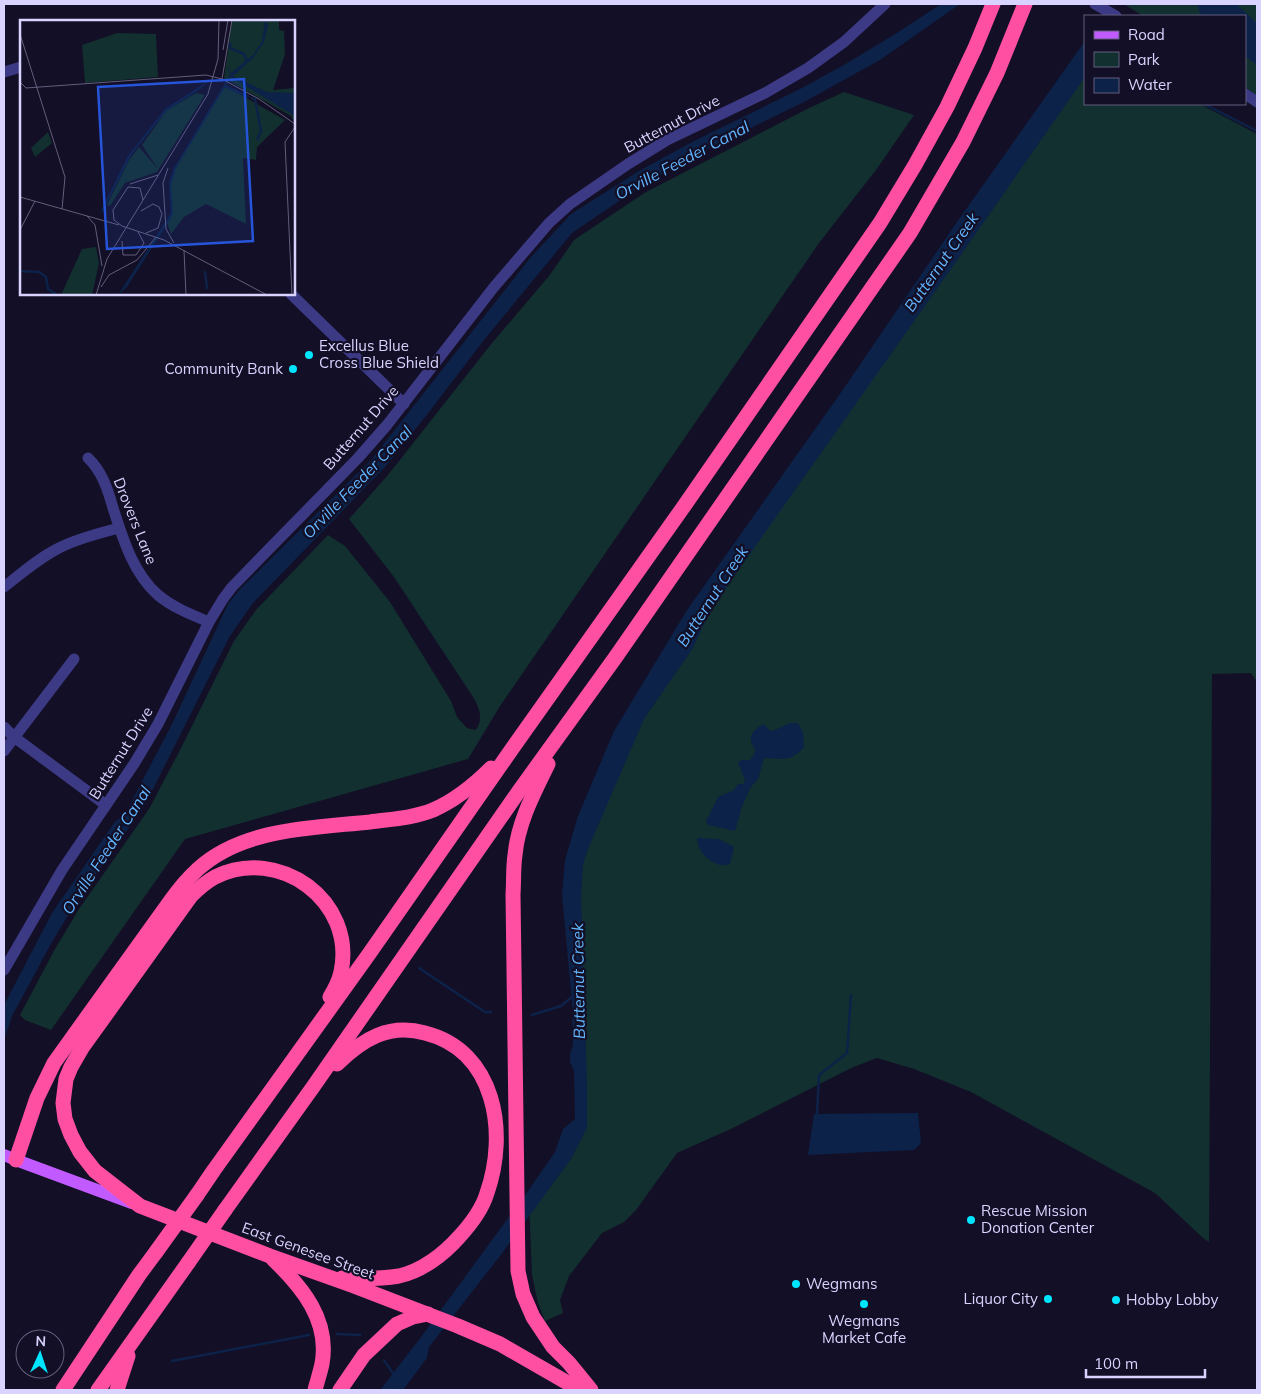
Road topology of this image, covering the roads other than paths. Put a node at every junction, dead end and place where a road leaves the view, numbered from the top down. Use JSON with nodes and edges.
{"nodes":[{"id":1,"x":885,"y":4,"type":"edge"},
{"id":2,"x":993,"y":4,"type":"edge"},
{"id":3,"x":1024,"y":4,"type":"edge"},
{"id":4,"x":1095,"y":4,"type":"edge"},
{"id":5,"x":1114,"y":15,"type":"edge"},
{"id":6,"x":20,"y":67,"type":"edge"},
{"id":7,"x":4,"y":72,"type":"edge"},
{"id":8,"x":1246,"y":95,"type":"edge"},
{"id":9,"x":1257,"y":102,"type":"edge"},
{"id":10,"x":292,"y":295,"type":"edge"},
{"id":11,"x":404,"y":404,"type":"junction"},
{"id":12,"x":88,"y":458,"type":"dead end"},
{"id":13,"x":119,"y":528,"type":"junction"},
{"id":14,"x":4,"y":587,"type":"edge"},
{"id":15,"x":209,"y":622,"type":"junction"},
{"id":16,"x":74,"y":659,"type":"dead end"},
{"id":17,"x":4,"y":727,"type":"edge"},
{"id":18,"x":564,"y":730,"type":"junction"},
{"id":19,"x":14,"y":737,"type":"junction"},
{"id":20,"x":514,"y":746,"type":"junction"},
{"id":21,"x":4,"y":751,"type":"edge"},
{"id":22,"x":106,"y":805,"type":"junction"},
{"id":23,"x":4,"y":970,"type":"edge"},
{"id":24,"x":308,"y":1038,"type":"junction"},
{"id":25,"x":313,"y":1088,"type":"junction"},
{"id":26,"x":8,"y":1158,"type":"edge"},
{"id":27,"x":140,"y":1206,"type":"junction"},
{"id":28,"x":270,"y":1256,"type":"junction"},
{"id":29,"x":331,"y":1278,"type":"junction"},
{"id":30,"x":428,"y":1314,"type":"junction"},
{"id":31,"x":134,"y":1339,"type":"junction"},
{"id":32,"x":63,"y":1390,"type":"edge"},
{"id":33,"x":98,"y":1390,"type":"edge"},
{"id":34,"x":117,"y":1390,"type":"edge"},
{"id":35,"x":315,"y":1390,"type":"edge"},
{"id":36,"x":340,"y":1390,"type":"edge"},
{"id":37,"x":580,"y":1390,"type":"edge"},
{"id":38,"x":591,"y":1390,"type":"edge"}],
"edges":[{"from":1,"to":11,"type":"street","name":"Butternut Drive"},
{"from":2,"to":20,"type":"highway"},
{"from":3,"to":18,"type":"highway"},
{"from":4,"to":5,"type":"street"},
{"from":6,"to":7,"type":"street"},
{"from":8,"to":9,"type":"street"},
{"from":10,"to":11,"type":"street"},
{"from":11,"to":15,"type":"street","name":"Butternut Drive"},
{"from":12,"to":13,"type":"street","name":"Drovers Lane"},
{"from":13,"to":14,"type":"street"},
{"from":13,"to":15,"type":"street","name":"Drovers Lane"},
{"from":15,"to":22,"type":"street","name":"Butternut Drive"},
{"from":16,"to":19,"type":"street"},
{"from":17,"to":19,"type":"street"},
{"from":18,"to":25,"type":"highway"},
{"from":18,"to":38,"type":"highway"},
{"from":19,"to":21,"type":"street"},
{"from":19,"to":22,"type":"street"},
{"from":20,"to":24,"type":"highway"},
{"from":20,"to":26,"type":"highway"},
{"from":22,"to":23,"type":"street","name":"Butternut Drive"},
{"from":24,"to":27,"type":"highway"},
{"from":24,"to":32,"type":"highway","bridge":true},
{"from":25,"to":29,"type":"highway"},
{"from":25,"to":31,"type":"highway","bridge":true},
{"from":26,"to":27,"type":"main road","name":"East Genesee Street"},
{"from":27,"to":28,"type":"highway","name":"East Genesee Street"},
{"from":28,"to":29,"type":"highway","name":"East Genesee Street"},
{"from":28,"to":35,"type":"highway"},
{"from":29,"to":30,"type":"highway","name":"East Genesee Street"},
{"from":30,"to":36,"type":"highway"},
{"from":30,"to":37,"type":"highway","name":"East Genesee Street"},
{"from":31,"to":33,"type":"highway"},
{"from":31,"to":34,"type":"highway"}]}
